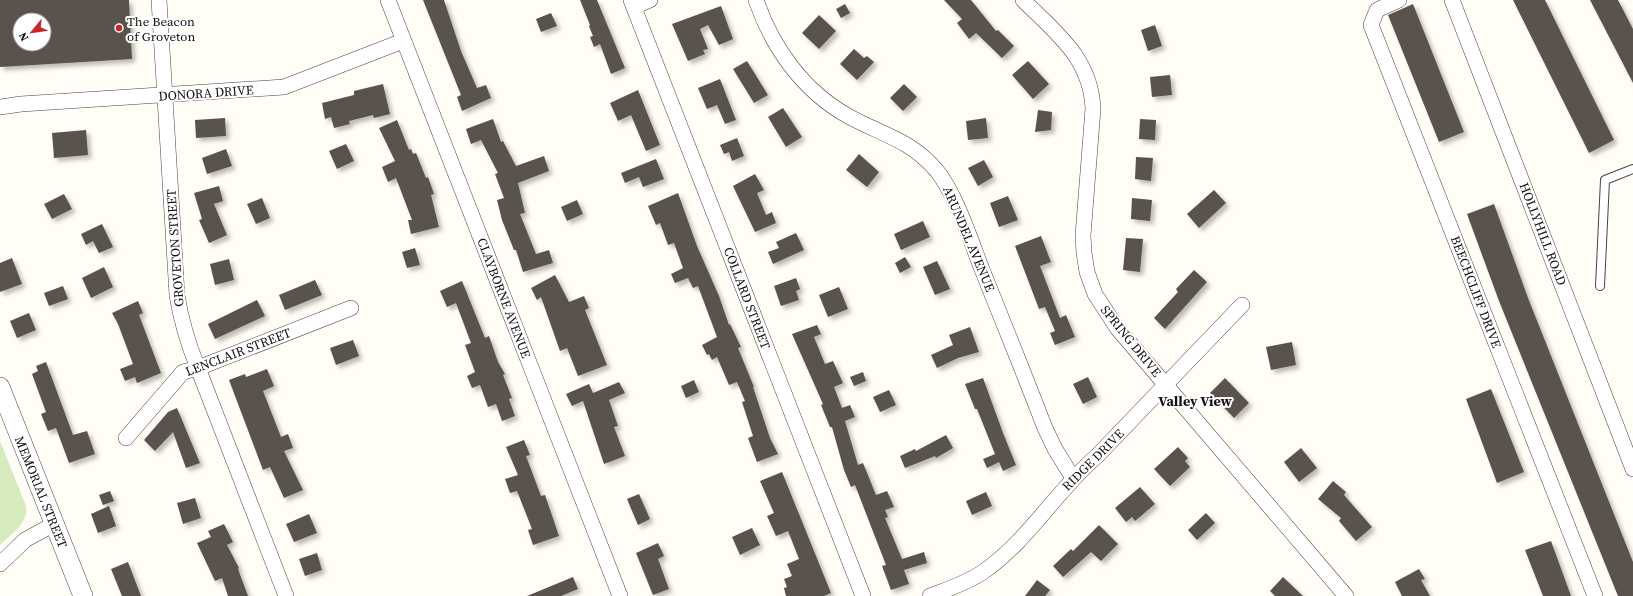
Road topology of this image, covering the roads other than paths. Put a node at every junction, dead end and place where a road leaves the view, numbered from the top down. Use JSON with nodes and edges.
{"nodes":[{"id":1,"x":159,"y":0,"type":"edge"},
{"id":2,"x":388,"y":0,"type":"edge"},
{"id":3,"x":650,"y":0,"type":"edge"},
{"id":4,"x":756,"y":0,"type":"edge"},
{"id":5,"x":1023,"y":0,"type":"edge"},
{"id":6,"x":1399,"y":0,"type":"edge"},
{"id":7,"x":1452,"y":0,"type":"edge"},
{"id":8,"x":632,"y":4,"type":"edge"},
{"id":9,"x":403,"y":41,"type":"junction"},
{"id":10,"x":164,"y":96,"type":"junction"},
{"id":11,"x":0,"y":108,"type":"edge"},
{"id":12,"x":1633,"y":170,"type":"edge"},
{"id":13,"x":1600,"y":286,"type":"dead end"},
{"id":14,"x":1242,"y":305,"type":"dead end"},
{"id":15,"x":351,"y":308,"type":"dead end"},
{"id":16,"x":198,"y":368,"type":"junction"},
{"id":17,"x":1167,"y":385,"type":"junction"},
{"id":18,"x":0,"y":387,"type":"edge"},
{"id":19,"x":126,"y":438,"type":"dead end"},
{"id":20,"x":1633,"y":469,"type":"edge"},
{"id":21,"x":1073,"y":478,"type":"junction"},
{"id":22,"x":54,"y":524,"type":"junction"},
{"id":23,"x":0,"y":564,"type":"edge"},
{"id":24,"x":83,"y":596,"type":"edge"},
{"id":25,"x":286,"y":596,"type":"edge"},
{"id":26,"x":620,"y":596,"type":"edge"},
{"id":27,"x":863,"y":596,"type":"edge"},
{"id":28,"x":930,"y":596,"type":"edge"},
{"id":29,"x":1346,"y":596,"type":"edge"},
{"id":30,"x":1595,"y":596,"type":"edge"}],
"edges":[{"from":1,"to":10,"type":"street","name":"GROVETON STREET"},
{"from":2,"to":9,"type":"street","name":"CLAYBORNE AVENUE"},
{"from":3,"to":8,"type":"street"},
{"from":4,"to":21,"type":"street","name":"ARUNDEL AVENUE"},
{"from":5,"to":17,"type":"street","name":"SPRING DRIVE"},
{"from":6,"to":30,"type":"street","name":"BEECHCLIFF DRIVE"},
{"from":7,"to":20,"type":"street","name":"HOLLYHILL ROAD"},
{"from":8,"to":27,"type":"street","name":"COLLARD STREET"},
{"from":9,"to":10,"type":"street","name":"DONORA DRIVE"},
{"from":9,"to":26,"type":"street","name":"CLAYBORNE AVENUE"},
{"from":10,"to":11,"type":"street","name":"DONORA DRIVE"},
{"from":10,"to":16,"type":"street","name":"GROVETON STREET"},
{"from":12,"to":13,"type":"lane"},
{"from":14,"to":17,"type":"street","name":"RIDGE DRIVE"},
{"from":15,"to":16,"type":"street","name":"LENCLAIR STREET"},
{"from":16,"to":19,"type":"street","name":"LENCLAIR STREET"},
{"from":16,"to":25,"type":"street","name":"GROVETON STREET"},
{"from":17,"to":21,"type":"street","name":"RIDGE DRIVE"},
{"from":17,"to":29,"type":"street","name":"SPRING DRIVE"},
{"from":18,"to":22,"type":"street","name":"MEMORIAL STREET"},
{"from":21,"to":28,"type":"street","name":"RIDGE DRIVE"},
{"from":22,"to":23,"type":"street"},
{"from":22,"to":24,"type":"street","name":"MEMORIAL STREET"}]}
